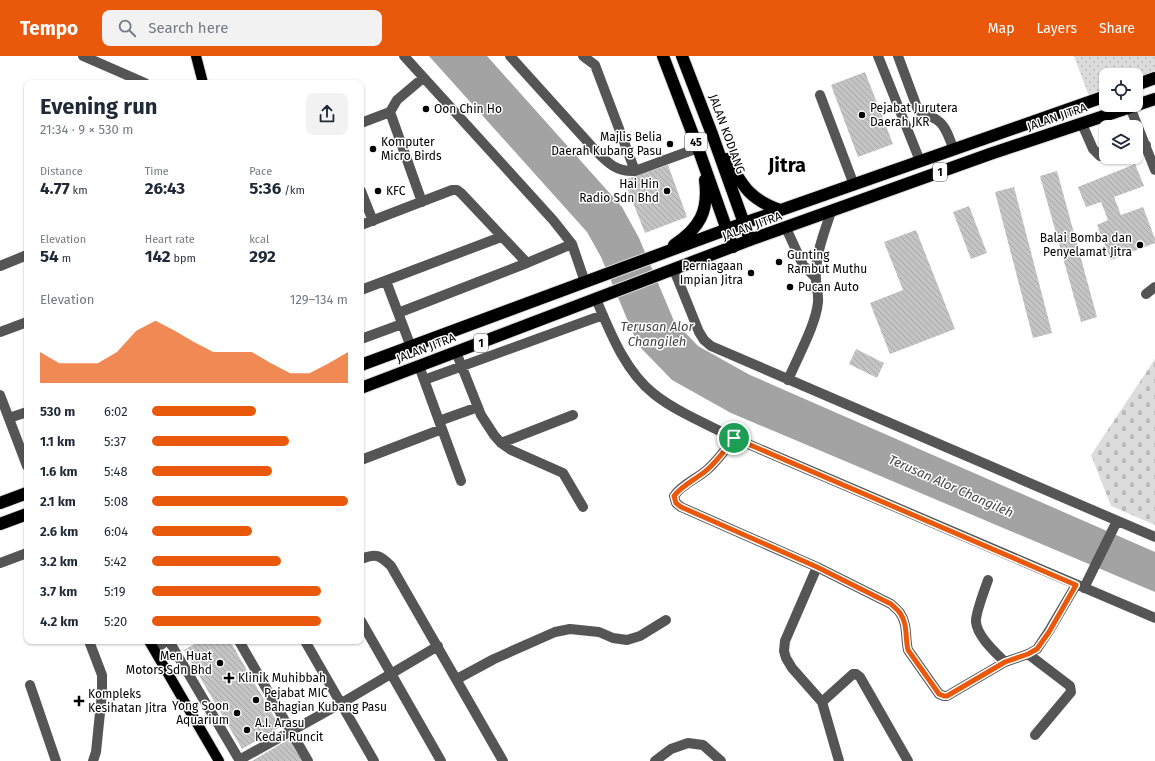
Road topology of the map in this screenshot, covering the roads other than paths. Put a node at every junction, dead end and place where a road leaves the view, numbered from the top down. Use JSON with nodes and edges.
{"nodes":[{"id":1,"x":83,"y":56,"type":"edge"},
{"id":2,"x":196,"y":56,"type":"edge"},
{"id":3,"x":404,"y":56,"type":"edge"},
{"id":4,"x":510,"y":56,"type":"edge"},
{"id":5,"x":583,"y":56,"type":"edge"},
{"id":6,"x":663,"y":56,"type":"edge"},
{"id":7,"x":682,"y":56,"type":"edge"},
{"id":8,"x":878,"y":56,"type":"edge"},
{"id":9,"x":898,"y":56,"type":"edge"},
{"id":10,"x":423,"y":78,"type":"junction"},
{"id":11,"x":1155,"y":78,"type":"edge"},
{"id":12,"x":138,"y":80,"type":"edge"},
{"id":13,"x":202,"y":80,"type":"edge"},
{"id":14,"x":1143,"y":82,"type":"edge"},
{"id":15,"x":820,"y":95,"type":"dead end"},
{"id":16,"x":1099,"y":99,"type":"edge"},
{"id":17,"x":1155,"y":99,"type":"edge"},
{"id":18,"x":1143,"y":103,"type":"edge"},
{"id":19,"x":1076,"y":107,"type":"junction"},
{"id":20,"x":390,"y":112,"type":"junction"},
{"id":21,"x":1118,"y":112,"type":"edge"},
{"id":22,"x":364,"y":122,"type":"edge"},
{"id":23,"x":1082,"y":124,"type":"junction"},
{"id":24,"x":712,"y":134,"type":"junction"},
{"id":25,"x":698,"y":148,"type":"junction"},
{"id":26,"x":1143,"y":149,"type":"edge"},
{"id":27,"x":954,"y":150,"type":"junction"},
{"id":28,"x":1099,"y":155,"type":"edge"},
{"id":29,"x":920,"y":161,"type":"junction"},
{"id":30,"x":703,"y":162,"type":"junction"},
{"id":31,"x":1155,"y":170,"type":"edge"},
{"id":32,"x":635,"y":171,"type":"junction"},
{"id":33,"x":854,"y":185,"type":"junction"},
{"id":34,"x":364,"y":198,"type":"edge"},
{"id":35,"x":422,"y":202,"type":"junction"},
{"id":36,"x":780,"y":210,"type":"junction"},
{"id":37,"x":831,"y":212,"type":"junction"},
{"id":38,"x":373,"y":221,"type":"junction"},
{"id":39,"x":744,"y":223,"type":"junction"},
{"id":40,"x":364,"y":224,"type":"edge"},
{"id":41,"x":786,"y":228,"type":"junction"},
{"id":42,"x":727,"y":229,"type":"junction"},
{"id":43,"x":501,"y":236,"type":"junction"},
{"id":44,"x":750,"y":240,"type":"junction"},
{"id":45,"x":572,"y":244,"type":"junction"},
{"id":46,"x":734,"y":247,"type":"junction"},
{"id":47,"x":655,"y":256,"type":"junction"},
{"id":48,"x":24,"y":257,"type":"edge"},
{"id":49,"x":527,"y":263,"type":"junction"},
{"id":50,"x":0,"y":266,"type":"edge"},
{"id":51,"x":674,"y":270,"type":"junction"},
{"id":52,"x":815,"y":276,"type":"junction"},
{"id":53,"x":589,"y":280,"type":"junction"},
{"id":54,"x":386,"y":281,"type":"junction"},
{"id":55,"x":1155,"y":287,"type":"edge"},
{"id":56,"x":364,"y":289,"type":"edge"},
{"id":57,"x":1146,"y":294,"type":"dead end"},
{"id":58,"x":598,"y":298,"type":"junction"},
{"id":59,"x":398,"y":313,"type":"junction"},
{"id":60,"x":603,"y":315,"type":"junction"},
{"id":61,"x":24,"y":323,"type":"edge"},
{"id":62,"x":402,"y":324,"type":"junction"},
{"id":63,"x":0,"y":332,"type":"edge"},
{"id":64,"x":364,"y":338,"type":"edge"},
{"id":65,"x":411,"y":347,"type":"junction"},
{"id":66,"x":456,"y":352,"type":"junction"},
{"id":67,"x":364,"y":364,"type":"edge"},
{"id":68,"x":419,"y":366,"type":"junction"},
{"id":69,"x":462,"y":367,"type":"junction"},
{"id":70,"x":424,"y":380,"type":"junction"},
{"id":71,"x":788,"y":380,"type":"junction"},
{"id":72,"x":364,"y":387,"type":"edge"},
{"id":73,"x":0,"y":395,"type":"edge"},
{"id":74,"x":478,"y":406,"type":"junction"},
{"id":75,"x":24,"y":413,"type":"edge"},
{"id":76,"x":573,"y":415,"type":"dead end"},
{"id":77,"x":9,"y":418,"type":"junction"},
{"id":78,"x":440,"y":425,"type":"junction"},
{"id":79,"x":734,"y":438,"type":"junction"},
{"id":80,"x":501,"y":443,"type":"junction"},
{"id":81,"x":24,"y":458,"type":"edge"},
{"id":82,"x":364,"y":459,"type":"edge"},
{"id":83,"x":461,"y":481,"type":"dead end"},
{"id":84,"x":24,"y":494,"type":"edge"},
{"id":85,"x":0,"y":503,"type":"edge"},
{"id":86,"x":583,"y":507,"type":"dead end"},
{"id":87,"x":24,"y":515,"type":"edge"},
{"id":88,"x":1117,"y":521,"type":"junction"},
{"id":89,"x":0,"y":524,"type":"edge"},
{"id":90,"x":1155,"y":537,"type":"edge"},
{"id":91,"x":24,"y":554,"type":"edge"},
{"id":92,"x":364,"y":558,"type":"edge"},
{"id":93,"x":0,"y":563,"type":"edge"},
{"id":94,"x":817,"y":567,"type":"junction"},
{"id":95,"x":988,"y":580,"type":"dead end"},
{"id":96,"x":1080,"y":586,"type":"junction"},
{"id":97,"x":1155,"y":618,"type":"edge"},
{"id":98,"x":666,"y":620,"type":"dead end"},
{"id":99,"x":364,"y":626,"type":"edge"},
{"id":100,"x":90,"y":644,"type":"edge"},
{"id":101,"x":172,"y":644,"type":"edge"},
{"id":102,"x":241,"y":644,"type":"edge"},
{"id":103,"x":307,"y":644,"type":"edge"},
{"id":104,"x":152,"y":645,"type":"edge"},
{"id":105,"x":438,"y":646,"type":"junction"},
{"id":106,"x":1028,"y":654,"type":"junction"},
{"id":107,"x":1005,"y":662,"type":"junction"},
{"id":108,"x":392,"y":673,"type":"junction"},
{"id":109,"x":456,"y":679,"type":"junction"},
{"id":110,"x":30,"y":685,"type":"dead end"},
{"id":111,"x":822,"y":702,"type":"junction"},
{"id":112,"x":340,"y":704,"type":"junction"},
{"id":113,"x":291,"y":731,"type":"junction"},
{"id":114,"x":1035,"y":735,"type":"dead end"},
{"id":115,"x":240,"y":760,"type":"edge"},
{"id":116,"x":56,"y":761,"type":"edge"},
{"id":117,"x":94,"y":761,"type":"edge"},
{"id":118,"x":219,"y":761,"type":"edge"},
{"id":119,"x":308,"y":761,"type":"edge"},
{"id":120,"x":374,"y":761,"type":"edge"},
{"id":121,"x":441,"y":761,"type":"edge"},
{"id":122,"x":504,"y":761,"type":"edge"},
{"id":123,"x":655,"y":761,"type":"edge"},
{"id":124,"x":721,"y":761,"type":"edge"},
{"id":125,"x":839,"y":761,"type":"edge"},
{"id":126,"x":908,"y":761,"type":"edge"}],
"edges":[{"from":1,"to":12,"type":"street"},
{"from":2,"to":13,"type":"main road"},
{"from":3,"to":10,"type":"street"},
{"from":4,"to":32,"type":"street"},
{"from":5,"to":32,"type":"street"},
{"from":6,"to":25,"type":"highway","number":"45"},
{"from":7,"to":24,"type":"highway","name":"JALAN KODIANG","number":"45"},
{"from":8,"to":29,"type":"street"},
{"from":9,"to":27,"type":"street"},
{"from":10,"to":20,"type":"street"},
{"from":10,"to":45,"type":"street"},
{"from":11,"to":14,"type":"highway"},
{"from":15,"to":33,"type":"street"},
{"from":16,"to":19,"type":"highway","name":"JALAN JITRA","number":"1"},
{"from":17,"to":18,"type":"highway","name":"JALAN JITRA","number":"1"},
{"from":19,"to":23,"type":"highway"},
{"from":19,"to":27,"type":"highway","name":"JALAN JITRA","number":"1"},
{"from":20,"to":22,"type":"street"},
{"from":20,"to":35,"type":"street"},
{"from":21,"to":23,"type":"highway","name":"JALAN JITRA","number":"1"},
{"from":23,"to":28,"type":"street"},
{"from":23,"to":37,"type":"highway","name":"JALAN JITRA","number":"1"},
{"from":24,"to":36,"type":"highway"},
{"from":24,"to":39,"type":"highway","name":"JALAN KODIANG","number":"45"},
{"from":25,"to":30,"type":"highway","number":"45"},
{"from":25,"to":32,"type":"street"},
{"from":26,"to":31,"type":"street"},
{"from":27,"to":29,"type":"highway","name":"JALAN JITRA","number":"1"},
{"from":29,"to":33,"type":"highway","name":"JALAN JITRA","number":"1"},
{"from":30,"to":42,"type":"highway","number":"45"},
{"from":30,"to":47,"type":"highway"},
{"from":33,"to":36,"type":"highway","name":"JALAN JITRA","number":"1"},
{"from":34,"to":38,"type":"street"},
{"from":35,"to":38,"type":"street"},
{"from":35,"to":43,"type":"street"},
{"from":36,"to":39,"type":"highway","name":"JALAN JITRA","number":"1"},
{"from":37,"to":41,"type":"highway","name":"JALAN JITRA","number":"1"},
{"from":37,"to":52,"type":"street"},
{"from":38,"to":40,"type":"street"},
{"from":39,"to":42,"type":"highway","name":"JALAN JITRA","number":"1"},
{"from":39,"to":44,"type":"highway","number":"45"},
{"from":41,"to":44,"type":"highway","name":"JALAN JITRA","number":"1"},
{"from":41,"to":52,"type":"street"},
{"from":42,"to":46,"type":"highway","number":"45"},
{"from":42,"to":47,"type":"highway","name":"JALAN JITRA","number":"1"},
{"from":43,"to":49,"type":"street"},
{"from":43,"to":54,"type":"street"},
{"from":44,"to":46,"type":"highway","name":"JALAN JITRA","number":"1"},
{"from":45,"to":49,"type":"street"},
{"from":45,"to":53,"type":"street"},
{"from":46,"to":51,"type":"highway","name":"JALAN JITRA","number":"1"},
{"from":47,"to":53,"type":"highway","name":"JALAN JITRA","number":"1"},
{"from":48,"to":50,"type":"street"},
{"from":49,"to":59,"type":"street"},
{"from":51,"to":58,"type":"highway","name":"JALAN JITRA","number":"1"},
{"from":51,"to":71,"type":"street"},
{"from":52,"to":71,"type":"street"},
{"from":53,"to":65,"type":"highway","name":"JALAN JITRA","number":"1"},
{"from":54,"to":56,"type":"street"},
{"from":54,"to":59,"type":"street"},
{"from":55,"to":57,"type":"street"},
{"from":58,"to":60,"type":"street"},
{"from":58,"to":66,"type":"highway","name":"JALAN JITRA","number":"1"},
{"from":59,"to":62,"type":"street"},
{"from":60,"to":69,"type":"street"},
{"from":60,"to":79,"type":"street"},
{"from":61,"to":63,"type":"street"},
{"from":62,"to":64,"type":"street"},
{"from":62,"to":65,"type":"street"},
{"from":65,"to":67,"type":"highway","name":"JALAN JITRA","number":"1"},
{"from":66,"to":68,"type":"highway","name":"JALAN JITRA","number":"1"},
{"from":66,"to":69,"type":"street"},
{"from":68,"to":70,"type":"street"},
{"from":68,"to":72,"type":"highway","name":"JALAN JITRA","number":"1"},
{"from":69,"to":70,"type":"street"},
{"from":69,"to":74,"type":"street"},
{"from":70,"to":78,"type":"street"},
{"from":71,"to":88,"type":"street"},
{"from":73,"to":77,"type":"street"},
{"from":74,"to":78,"type":"street"},
{"from":74,"to":80,"type":"street"},
{"from":75,"to":77,"type":"street"},
{"from":76,"to":80,"type":"street"},
{"from":77,"to":81,"type":"street"},
{"from":78,"to":82,"type":"street"},
{"from":78,"to":83,"type":"street"},
{"from":79,"to":94,"type":"street"},
{"from":79,"to":96,"type":"street"},
{"from":80,"to":86,"type":"street"},
{"from":84,"to":85,"type":"highway"},
{"from":87,"to":89,"type":"highway"},
{"from":88,"to":90,"type":"street"},
{"from":88,"to":96,"type":"street"},
{"from":91,"to":93,"type":"street"},
{"from":92,"to":105,"type":"street"},
{"from":94,"to":107,"type":"street"},
{"from":94,"to":111,"type":"street"},
{"from":95,"to":107,"type":"street"},
{"from":96,"to":97,"type":"street"},
{"from":96,"to":106,"type":"street"},
{"from":98,"to":109,"type":"street"},
{"from":99,"to":108,"type":"street"},
{"from":100,"to":117,"type":"street"},
{"from":101,"to":115,"type":"street"},
{"from":102,"to":113,"type":"street"},
{"from":103,"to":112,"type":"street"},
{"from":104,"to":118,"type":"main road"},
{"from":105,"to":108,"type":"street"},
{"from":105,"to":109,"type":"street"},
{"from":106,"to":107,"type":"street"},
{"from":106,"to":114,"type":"street"},
{"from":108,"to":112,"type":"street"},
{"from":108,"to":121,"type":"street"},
{"from":109,"to":122,"type":"street"},
{"from":110,"to":116,"type":"street"},
{"from":111,"to":125,"type":"street"},
{"from":111,"to":126,"type":"street"},
{"from":112,"to":113,"type":"street"},
{"from":112,"to":120,"type":"street"},
{"from":113,"to":115,"type":"street"},
{"from":113,"to":119,"type":"street"},
{"from":123,"to":124,"type":"street"}]}
